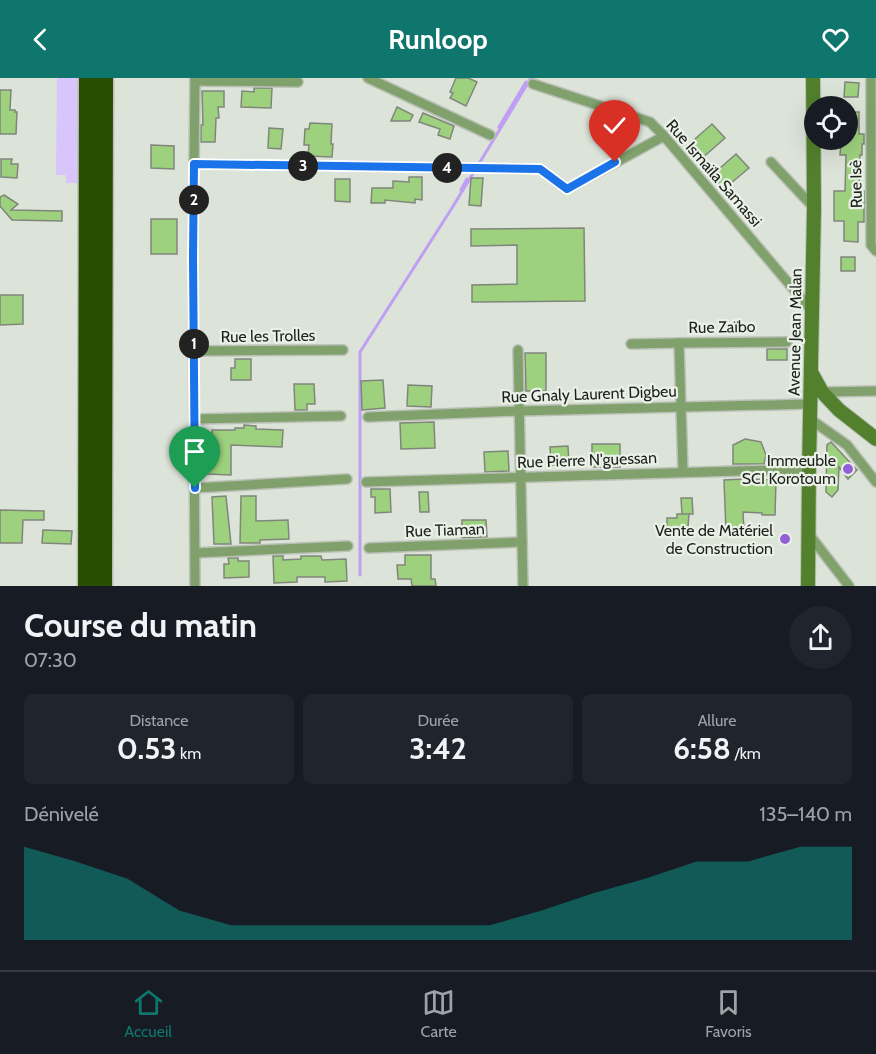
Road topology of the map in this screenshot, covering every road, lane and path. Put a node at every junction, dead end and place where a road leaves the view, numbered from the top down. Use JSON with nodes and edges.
{"nodes":[{"id":1,"x":88,"y":78,"type":"edge"},
{"id":2,"x":104,"y":78,"type":"edge"},
{"id":3,"x":368,"y":78,"type":"edge"},
{"id":4,"x":813,"y":78,"type":"edge"},
{"id":5,"x":872,"y":79,"type":"edge"},
{"id":6,"x":195,"y":80,"type":"edge"},
{"id":7,"x":298,"y":82,"type":"dead end"},
{"id":8,"x":533,"y":84,"type":"dead end"},
{"id":9,"x":490,"y":135,"type":"dead end"},
{"id":10,"x":664,"y":136,"type":"junction"},
{"id":11,"x":873,"y":155,"type":"edge"},
{"id":12,"x":771,"y":162,"type":"dead end"},
{"id":13,"x":194,"y":164,"type":"junction"},
{"id":14,"x":814,"y":208,"type":"junction"},
{"id":15,"x":874,"y":231,"type":"edge"},
{"id":16,"x":876,"y":251,"type":"edge"},
{"id":17,"x":812,"y":311,"type":"junction"},
{"id":18,"x":787,"y":342,"type":"dead end"},
{"id":19,"x":679,"y":343,"type":"junction"},
{"id":20,"x":631,"y":344,"type":"dead end"},
{"id":21,"x":343,"y":350,"type":"dead end"},
{"id":22,"x":518,"y":350,"type":"dead end"},
{"id":23,"x":194,"y":351,"type":"junction"},
{"id":24,"x":812,"y":374,"type":"junction"},
{"id":25,"x":876,"y":391,"type":"edge"},
{"id":26,"x":822,"y":392,"type":"junction"},
{"id":27,"x":810,"y":404,"type":"junction"},
{"id":28,"x":681,"y":407,"type":"junction"},
{"id":29,"x":519,"y":411,"type":"junction"},
{"id":30,"x":341,"y":416,"type":"dead end"},
{"id":31,"x":368,"y":417,"type":"dead end"},
{"id":32,"x":195,"y":419,"type":"junction"},
{"id":33,"x":810,"y":419,"type":"junction"},
{"id":34,"x":876,"y":439,"type":"edge"},
{"id":35,"x":809,"y":469,"type":"junction"},
{"id":36,"x":683,"y":472,"type":"junction"},
{"id":37,"x":520,"y":478,"type":"junction"},
{"id":38,"x":347,"y":479,"type":"dead end"},
{"id":39,"x":366,"y":482,"type":"dead end"},
{"id":40,"x":876,"y":482,"type":"edge"},
{"id":41,"x":195,"y":488,"type":"junction"},
{"id":42,"x":808,"y":533,"type":"junction"},
{"id":43,"x":522,"y":542,"type":"junction"},
{"id":44,"x":348,"y":546,"type":"dead end"},
{"id":45,"x":369,"y":548,"type":"dead end"},
{"id":46,"x":195,"y":554,"type":"junction"},
{"id":47,"x":87,"y":586,"type":"edge"},
{"id":48,"x":103,"y":586,"type":"edge"},
{"id":49,"x":195,"y":586,"type":"edge"},
{"id":50,"x":523,"y":586,"type":"edge"},
{"id":51,"x":808,"y":586,"type":"edge"},
{"id":52,"x":849,"y":586,"type":"edge"}],
"edges":[{"from":1,"to":47,"type":"highway"},
{"from":2,"to":48,"type":"highway"},
{"from":3,"to":9,"type":"street"},
{"from":4,"to":14,"type":"main road","name":"Avenue Jean Malan"},
{"from":5,"to":11,"type":"street","name":"Rue Isè"},
{"from":6,"to":7,"type":"street"},
{"from":6,"to":13,"type":"street"},
{"from":8,"to":10,"type":"street","name":"Rue Ismaïla Samassi"},
{"from":10,"to":13,"type":"street"},
{"from":10,"to":17,"type":"street","name":"Rue Ismaïla Samassi"},
{"from":11,"to":15,"type":"street","name":"Rue Isè"},
{"from":12,"to":14,"type":"street"},
{"from":13,"to":23,"type":"street"},
{"from":14,"to":17,"type":"main road","name":"Avenue Jean Malan"},
{"from":15,"to":16,"type":"street","name":"Rue Isè"},
{"from":17,"to":24,"type":"main road","name":"Avenue Jean Malan"},
{"from":18,"to":19,"type":"street","name":"Rue Zaïbo"},
{"from":19,"to":20,"type":"street"},
{"from":19,"to":28,"type":"street","name":"Rue Zaïbo"},
{"from":21,"to":23,"type":"street","name":"Rue les Trolles"},
{"from":22,"to":29,"type":"street"},
{"from":23,"to":32,"type":"street"},
{"from":24,"to":26,"type":"main road"},
{"from":24,"to":27,"type":"main road","name":"Avenue Jean Malan"},
{"from":25,"to":26,"type":"street"},
{"from":26,"to":34,"type":"main road"},
{"from":27,"to":28,"type":"street","name":"Rue Gnaly Laurent Digbeu"},
{"from":27,"to":33,"type":"main road","name":"Avenue Jean Malan"},
{"from":28,"to":29,"type":"street","name":"Rue Gnaly Laurent Digbeu"},
{"from":28,"to":36,"type":"street","name":"Rue Zaïbo"},
{"from":29,"to":31,"type":"street","name":"Rue Gnaly Laurent Digbeu"},
{"from":29,"to":37,"type":"street"},
{"from":30,"to":32,"type":"street"},
{"from":32,"to":41,"type":"street"},
{"from":33,"to":35,"type":"main road","name":"Avenue Jean Malan"},
{"from":33,"to":40,"type":"street"},
{"from":35,"to":36,"type":"street","name":"Rue Pierre N'guessan"},
{"from":35,"to":42,"type":"main road","name":"Avenue Jean Malan"},
{"from":36,"to":37,"type":"street","name":"Rue Pierre N'guessan"},
{"from":37,"to":39,"type":"street","name":"Rue Pierre N'guessan"},
{"from":37,"to":43,"type":"street"},
{"from":38,"to":41,"type":"street"},
{"from":41,"to":46,"type":"street"},
{"from":42,"to":51,"type":"main road","name":"Avenue Jean Malan"},
{"from":42,"to":52,"type":"street"},
{"from":43,"to":45,"type":"street","name":"Rue Tiaman"},
{"from":43,"to":50,"type":"street"},
{"from":44,"to":46,"type":"street"},
{"from":46,"to":49,"type":"street"}]}
